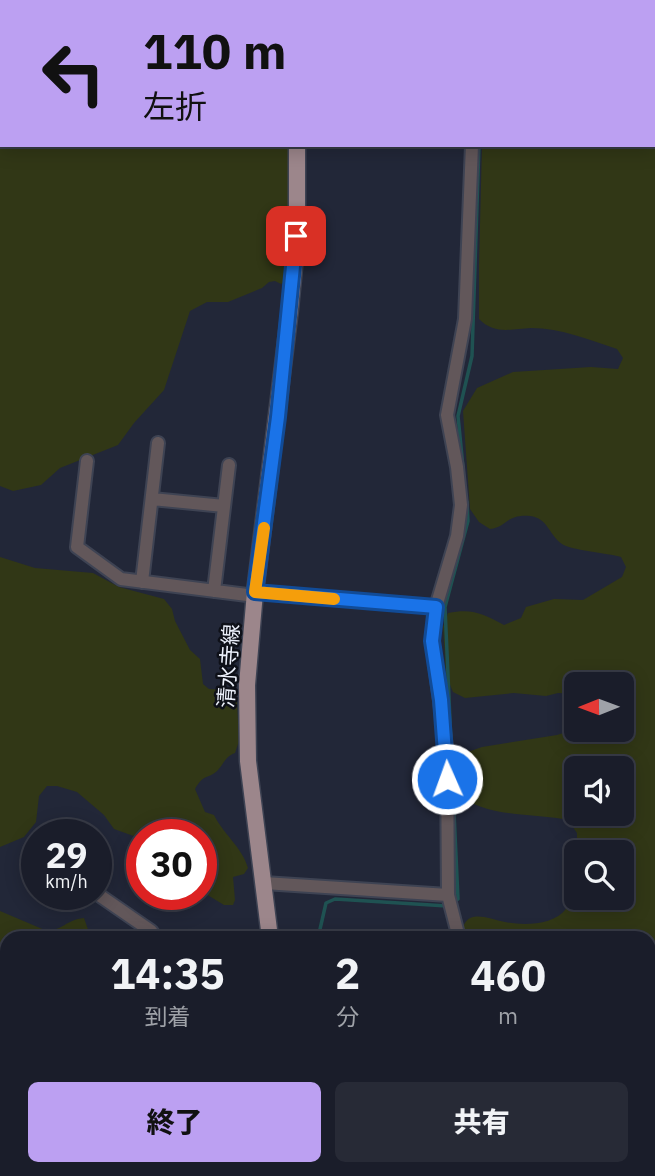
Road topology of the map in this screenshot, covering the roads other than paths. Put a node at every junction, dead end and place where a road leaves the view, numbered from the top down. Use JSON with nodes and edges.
{"nodes":[{"id":1,"x":297,"y":147,"type":"edge"},
{"id":2,"x":472,"y":147,"type":"edge"},
{"id":3,"x":158,"y":443,"type":"dead end"},
{"id":4,"x":87,"y":461,"type":"dead end"},
{"id":5,"x":229,"y":466,"type":"dead end"},
{"id":6,"x":152,"y":499,"type":"junction"},
{"id":7,"x":224,"y":506,"type":"junction"},
{"id":8,"x":142,"y":582,"type":"junction"},
{"id":9,"x":214,"y":591,"type":"junction"},
{"id":10,"x":255,"y":594,"type":"junction"},
{"id":11,"x":436,"y":607,"type":"junction"},
{"id":12,"x":264,"y":883,"type":"junction"},
{"id":13,"x":448,"y":895,"type":"junction"},
{"id":14,"x":112,"y":904,"type":"edge"},
{"id":15,"x":150,"y":931,"type":"edge"},
{"id":16,"x":269,"y":931,"type":"edge"},
{"id":17,"x":457,"y":931,"type":"edge"},
{"id":18,"x":648,"y":1176,"type":"edge"},
{"id":19,"x":655,"y":1176,"type":"edge"}],
"edges":[{"from":1,"to":10,"type":"main road","name":"清水寺線"},
{"from":2,"to":11,"type":"street"},
{"from":3,"to":6,"type":"street"},
{"from":4,"to":8,"type":"street"},
{"from":5,"to":7,"type":"street"},
{"from":6,"to":7,"type":"street"},
{"from":6,"to":8,"type":"street"},
{"from":7,"to":9,"type":"street"},
{"from":8,"to":9,"type":"street"},
{"from":9,"to":10,"type":"street"},
{"from":10,"to":11,"type":"street"},
{"from":10,"to":12,"type":"main road","name":"清水寺線"},
{"from":11,"to":13,"type":"street"},
{"from":12,"to":13,"type":"street"},
{"from":12,"to":16,"type":"main road","name":"清水寺線"},
{"from":13,"to":17,"type":"street"},
{"from":14,"to":15,"type":"street"},
{"from":18,"to":19,"type":"street"}]}
